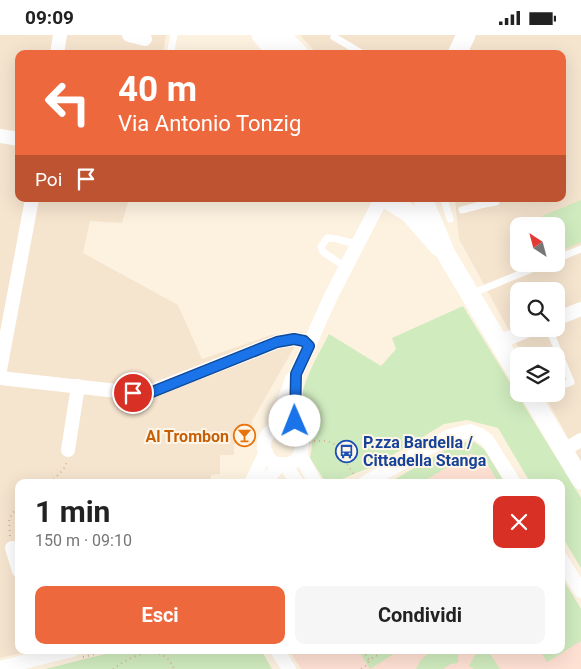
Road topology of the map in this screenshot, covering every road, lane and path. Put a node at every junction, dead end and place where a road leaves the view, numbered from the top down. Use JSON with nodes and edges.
{"nodes":[{"id":1,"x":60,"y":35,"type":"edge"},
{"id":2,"x":129,"y":35,"type":"edge"},
{"id":3,"x":174,"y":35,"type":"edge"},
{"id":4,"x":261,"y":35,"type":"edge"},
{"id":5,"x":281,"y":35,"type":"edge"},
{"id":6,"x":466,"y":35,"type":"edge"},
{"id":7,"x":334,"y":37,"type":"dead end"},
{"id":8,"x":145,"y":39,"type":"dead end"},
{"id":9,"x":58,"y":50,"type":"edge"},
{"id":10,"x":171,"y":50,"type":"edge"},
{"id":11,"x":274,"y":50,"type":"edge"},
{"id":12,"x":295,"y":50,"type":"edge"},
{"id":13,"x":357,"y":50,"type":"edge"},
{"id":14,"x":459,"y":50,"type":"edge"},
{"id":15,"x":0,"y":135,"type":"edge"},
{"id":16,"x":15,"y":138,"type":"edge"},
{"id":17,"x":31,"y":202,"type":"edge"},
{"id":18,"x":388,"y":202,"type":"edge"},
{"id":19,"x":392,"y":202,"type":"edge"},
{"id":20,"x":424,"y":202,"type":"edge"},
{"id":21,"x":445,"y":202,"type":"edge"},
{"id":22,"x":481,"y":202,"type":"edge"},
{"id":23,"x":462,"y":210,"type":"dead end"},
{"id":24,"x":450,"y":219,"type":"dead end"},
{"id":25,"x":358,"y":243,"type":"junction"},
{"id":26,"x":581,"y":249,"type":"edge"},
{"id":27,"x":446,"y":254,"type":"junction"},
{"id":28,"x":565,"y":255,"type":"edge"},
{"id":29,"x":344,"y":271,"type":"junction"},
{"id":30,"x":522,"y":273,"type":"edge"},
{"id":31,"x":470,"y":294,"type":"junction"},
{"id":32,"x":581,"y":309,"type":"edge"},
{"id":33,"x":565,"y":315,"type":"edge"},
{"id":34,"x":511,"y":337,"type":"edge"},
{"id":35,"x":498,"y":342,"type":"junction"},
{"id":36,"x":309,"y":346,"type":"junction"},
{"id":37,"x":510,"y":361,"type":"edge"},
{"id":38,"x":565,"y":368,"type":"edge"},
{"id":39,"x":0,"y":370,"type":"edge"},
{"id":40,"x":296,"y":374,"type":"junction"},
{"id":41,"x":0,"y":378,"type":"edge"},
{"id":42,"x":565,"y":384,"type":"edge"},
{"id":43,"x":78,"y":386,"type":"junction"},
{"id":44,"x":538,"y":402,"type":"edge"},
{"id":45,"x":274,"y":429,"type":"junction"},
{"id":46,"x":302,"y":434,"type":"junction"},
{"id":47,"x":581,"y":440,"type":"edge"},
{"id":48,"x":309,"y":441,"type":"junction"},
{"id":49,"x":68,"y":450,"type":"joint"},
{"id":50,"x":305,"y":450,"type":"junction"},
{"id":51,"x":564,"y":450,"type":"junction"},
{"id":52,"x":266,"y":453,"type":"junction"},
{"id":53,"x":283,"y":464,"type":"junction"},
{"id":54,"x":53,"y":479,"type":"edge"},
{"id":55,"x":253,"y":479,"type":"edge"},
{"id":56,"x":267,"y":479,"type":"edge"},
{"id":57,"x":294,"y":479,"type":"edge"},
{"id":58,"x":314,"y":479,"type":"edge"},
{"id":59,"x":360,"y":479,"type":"edge"},
{"id":60,"x":511,"y":479,"type":"edge"},
{"id":61,"x":581,"y":480,"type":"edge"},
{"id":62,"x":15,"y":510,"type":"edge"},
{"id":63,"x":12,"y":548,"type":"joint"},
{"id":64,"x":15,"y":558,"type":"edge"},
{"id":65,"x":565,"y":565,"type":"edge"},
{"id":66,"x":581,"y":591,"type":"edge"},
{"id":67,"x":42,"y":654,"type":"edge"},
{"id":68,"x":135,"y":654,"type":"edge"},
{"id":69,"x":159,"y":654,"type":"edge"},
{"id":70,"x":280,"y":654,"type":"edge"},
{"id":71,"x":365,"y":654,"type":"edge"},
{"id":72,"x":379,"y":654,"type":"edge"},
{"id":73,"x":369,"y":660,"type":"junction"},
{"id":74,"x":0,"y":668,"type":"edge"},
{"id":75,"x":113,"y":669,"type":"edge"},
{"id":76,"x":174,"y":669,"type":"edge"},
{"id":77,"x":289,"y":669,"type":"edge"},
{"id":78,"x":361,"y":669,"type":"edge"}],
"edges":[{"from":1,"to":9,"type":"street"},
{"from":2,"to":8,"type":"street"},
{"from":3,"to":10,"type":"lane"},
{"from":4,"to":11,"type":"street"},
{"from":5,"to":12,"type":"street"},
{"from":6,"to":14,"type":"street"},
{"from":7,"to":13,"type":"lane"},
{"from":15,"to":16,"type":"street"},
{"from":17,"to":39,"type":"street"},
{"from":18,"to":25,"type":"street"},
{"from":19,"to":27,"type":"street"},
{"from":20,"to":27,"type":"street"},
{"from":21,"to":24,"type":"lane"},
{"from":22,"to":23,"type":"lane"},
{"from":25,"to":29,"type":"street"},
{"from":25,"to":29,"type":"lane"},
{"from":26,"to":28,"type":"lane"},
{"from":27,"to":31,"type":"street"},
{"from":29,"to":36,"type":"street"},
{"from":30,"to":31,"type":"lane"},
{"from":31,"to":35,"type":"street"},
{"from":32,"to":33,"type":"street"},
{"from":34,"to":35,"type":"street"},
{"from":35,"to":37,"type":"street"},
{"from":36,"to":40,"type":"street"},
{"from":36,"to":43,"type":"street"},
{"from":38,"to":42,"type":"lane"},
{"from":40,"to":45,"type":"street"},
{"from":40,"to":46,"type":"street"},
{"from":41,"to":43,"type":"street"},
{"from":43,"to":49,"type":"street"},
{"from":44,"to":51,"type":"street"},
{"from":45,"to":46,"type":"street"},
{"from":45,"to":52,"type":"street"},
{"from":46,"to":48,"type":"path"},
{"from":46,"to":50,"type":"street"},
{"from":47,"to":51,"type":"street"},
{"from":48,"to":50,"type":"path"},
{"from":48,"to":59,"type":"path"},
{"from":49,"to":54,"type":"path"},
{"from":50,"to":53,"type":"street"},
{"from":50,"to":58,"type":"street"},
{"from":51,"to":61,"type":"street"},
{"from":52,"to":53,"type":"street"},
{"from":52,"to":55,"type":"street"},
{"from":53,"to":56,"type":"street"},
{"from":53,"to":57,"type":"street"},
{"from":59,"to":60,"type":"street"},
{"from":62,"to":63,"type":"path"},
{"from":63,"to":64,"type":"street"},
{"from":65,"to":66,"type":"street"},
{"from":67,"to":74,"type":"street"},
{"from":68,"to":75,"type":"path"},
{"from":69,"to":76,"type":"path"},
{"from":70,"to":77,"type":"street"},
{"from":71,"to":73,"type":"path"},
{"from":72,"to":73,"type":"path"},
{"from":73,"to":78,"type":"path"}]}
